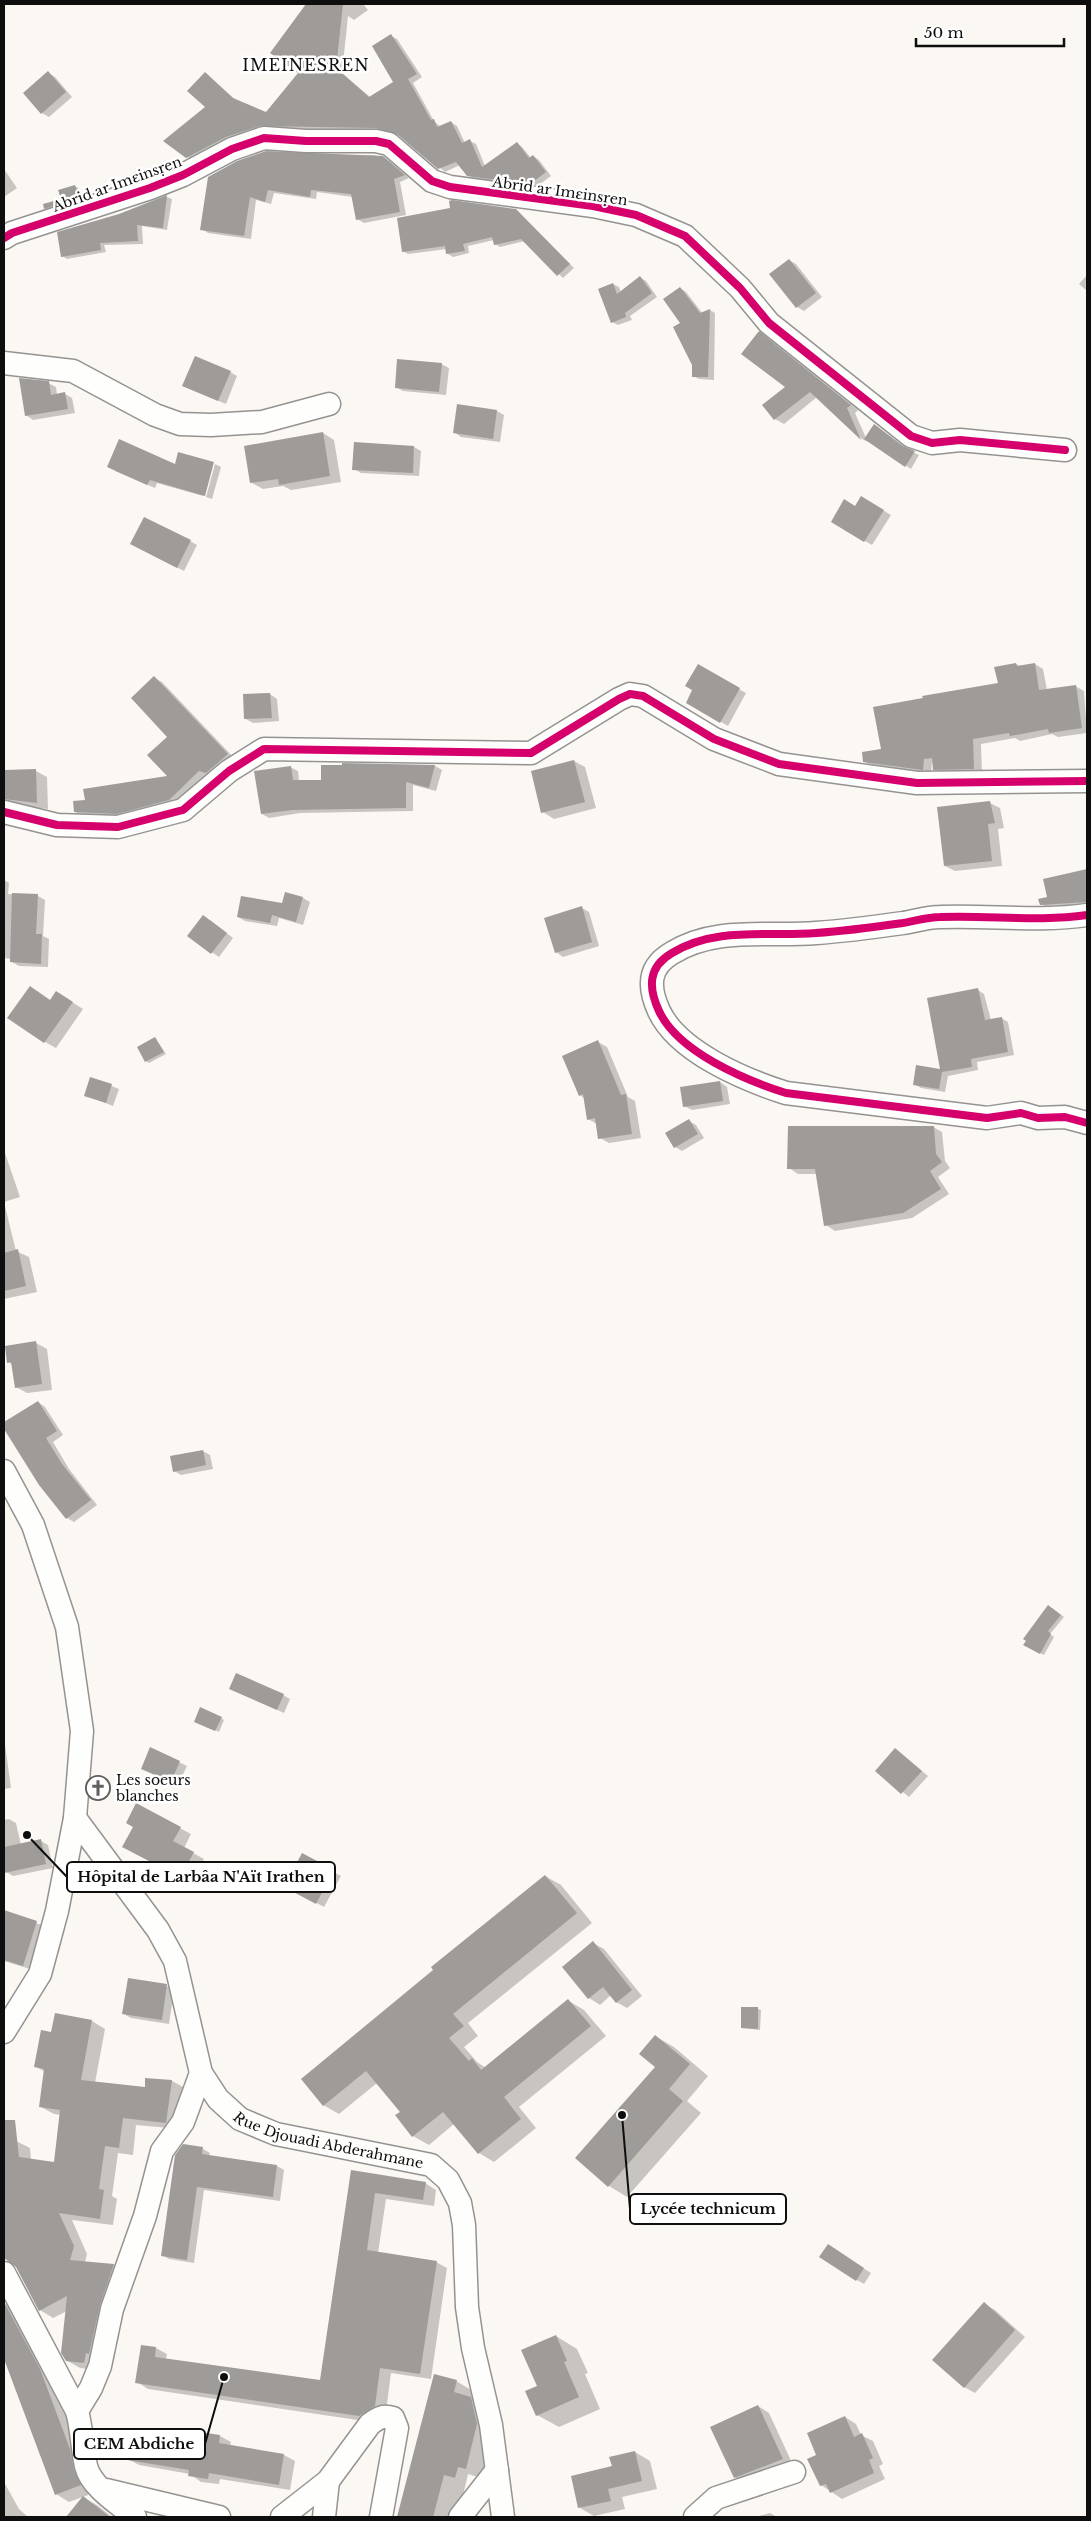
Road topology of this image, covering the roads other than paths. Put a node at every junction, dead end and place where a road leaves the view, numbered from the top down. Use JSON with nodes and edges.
{"nodes":[{"id":1,"x":4,"y":238,"type":"edge"},
{"id":2,"x":4,"y":363,"type":"edge"},
{"id":3,"x":329,"y":404,"type":"dead end"},
{"id":4,"x":1065,"y":450,"type":"dead end"},
{"id":5,"x":1087,"y":781,"type":"edge"},
{"id":6,"x":4,"y":812,"type":"edge"},
{"id":7,"x":1087,"y":915,"type":"edge"},
{"id":8,"x":1087,"y":1122,"type":"edge"},
{"id":9,"x":4,"y":1471,"type":"edge"},
{"id":10,"x":74,"y":1818,"type":"junction"},
{"id":11,"x":4,"y":2032,"type":"edge"},
{"id":12,"x":201,"y":2074,"type":"junction"},
{"id":13,"x":4,"y":2273,"type":"edge"},
{"id":14,"x":77,"y":2411,"type":"junction"},
{"id":15,"x":497,"y":2470,"type":"junction"},
{"id":16,"x":794,"y":2472,"type":"dead end"},
{"id":17,"x":328,"y":2481,"type":"junction"},
{"id":18,"x":103,"y":2489,"type":"junction"},
{"id":19,"x":135,"y":2517,"type":"edge"},
{"id":20,"x":220,"y":2517,"type":"edge"},
{"id":21,"x":282,"y":2517,"type":"edge"},
{"id":22,"x":324,"y":2517,"type":"edge"},
{"id":23,"x":381,"y":2517,"type":"edge"},
{"id":24,"x":460,"y":2517,"type":"edge"},
{"id":25,"x":503,"y":2517,"type":"edge"},
{"id":26,"x":695,"y":2517,"type":"edge"}],
"edges":[{"from":1,"to":4,"type":"street","name":"Abrid ar Imɛinsṛen"},
{"from":2,"to":3,"type":"street"},
{"from":5,"to":6,"type":"street"},
{"from":7,"to":8,"type":"street"},
{"from":9,"to":10,"type":"street"},
{"from":10,"to":11,"type":"street"},
{"from":10,"to":12,"type":"street","name":"Rue Djouadi Abderahmane"},
{"from":12,"to":14,"type":"street"},
{"from":12,"to":15,"type":"street","name":"Rue Djouadi Abderahmane"},
{"from":13,"to":14,"type":"street"},
{"from":14,"to":18,"type":"street"},
{"from":15,"to":24,"type":"street"},
{"from":15,"to":25,"type":"street","name":"Rue Djouadi Abderahmane"},
{"from":16,"to":26,"type":"street"},
{"from":17,"to":21,"type":"street"},
{"from":17,"to":22,"type":"street"},
{"from":17,"to":23,"type":"street"},
{"from":18,"to":19,"type":"street"},
{"from":18,"to":20,"type":"street"}]}
